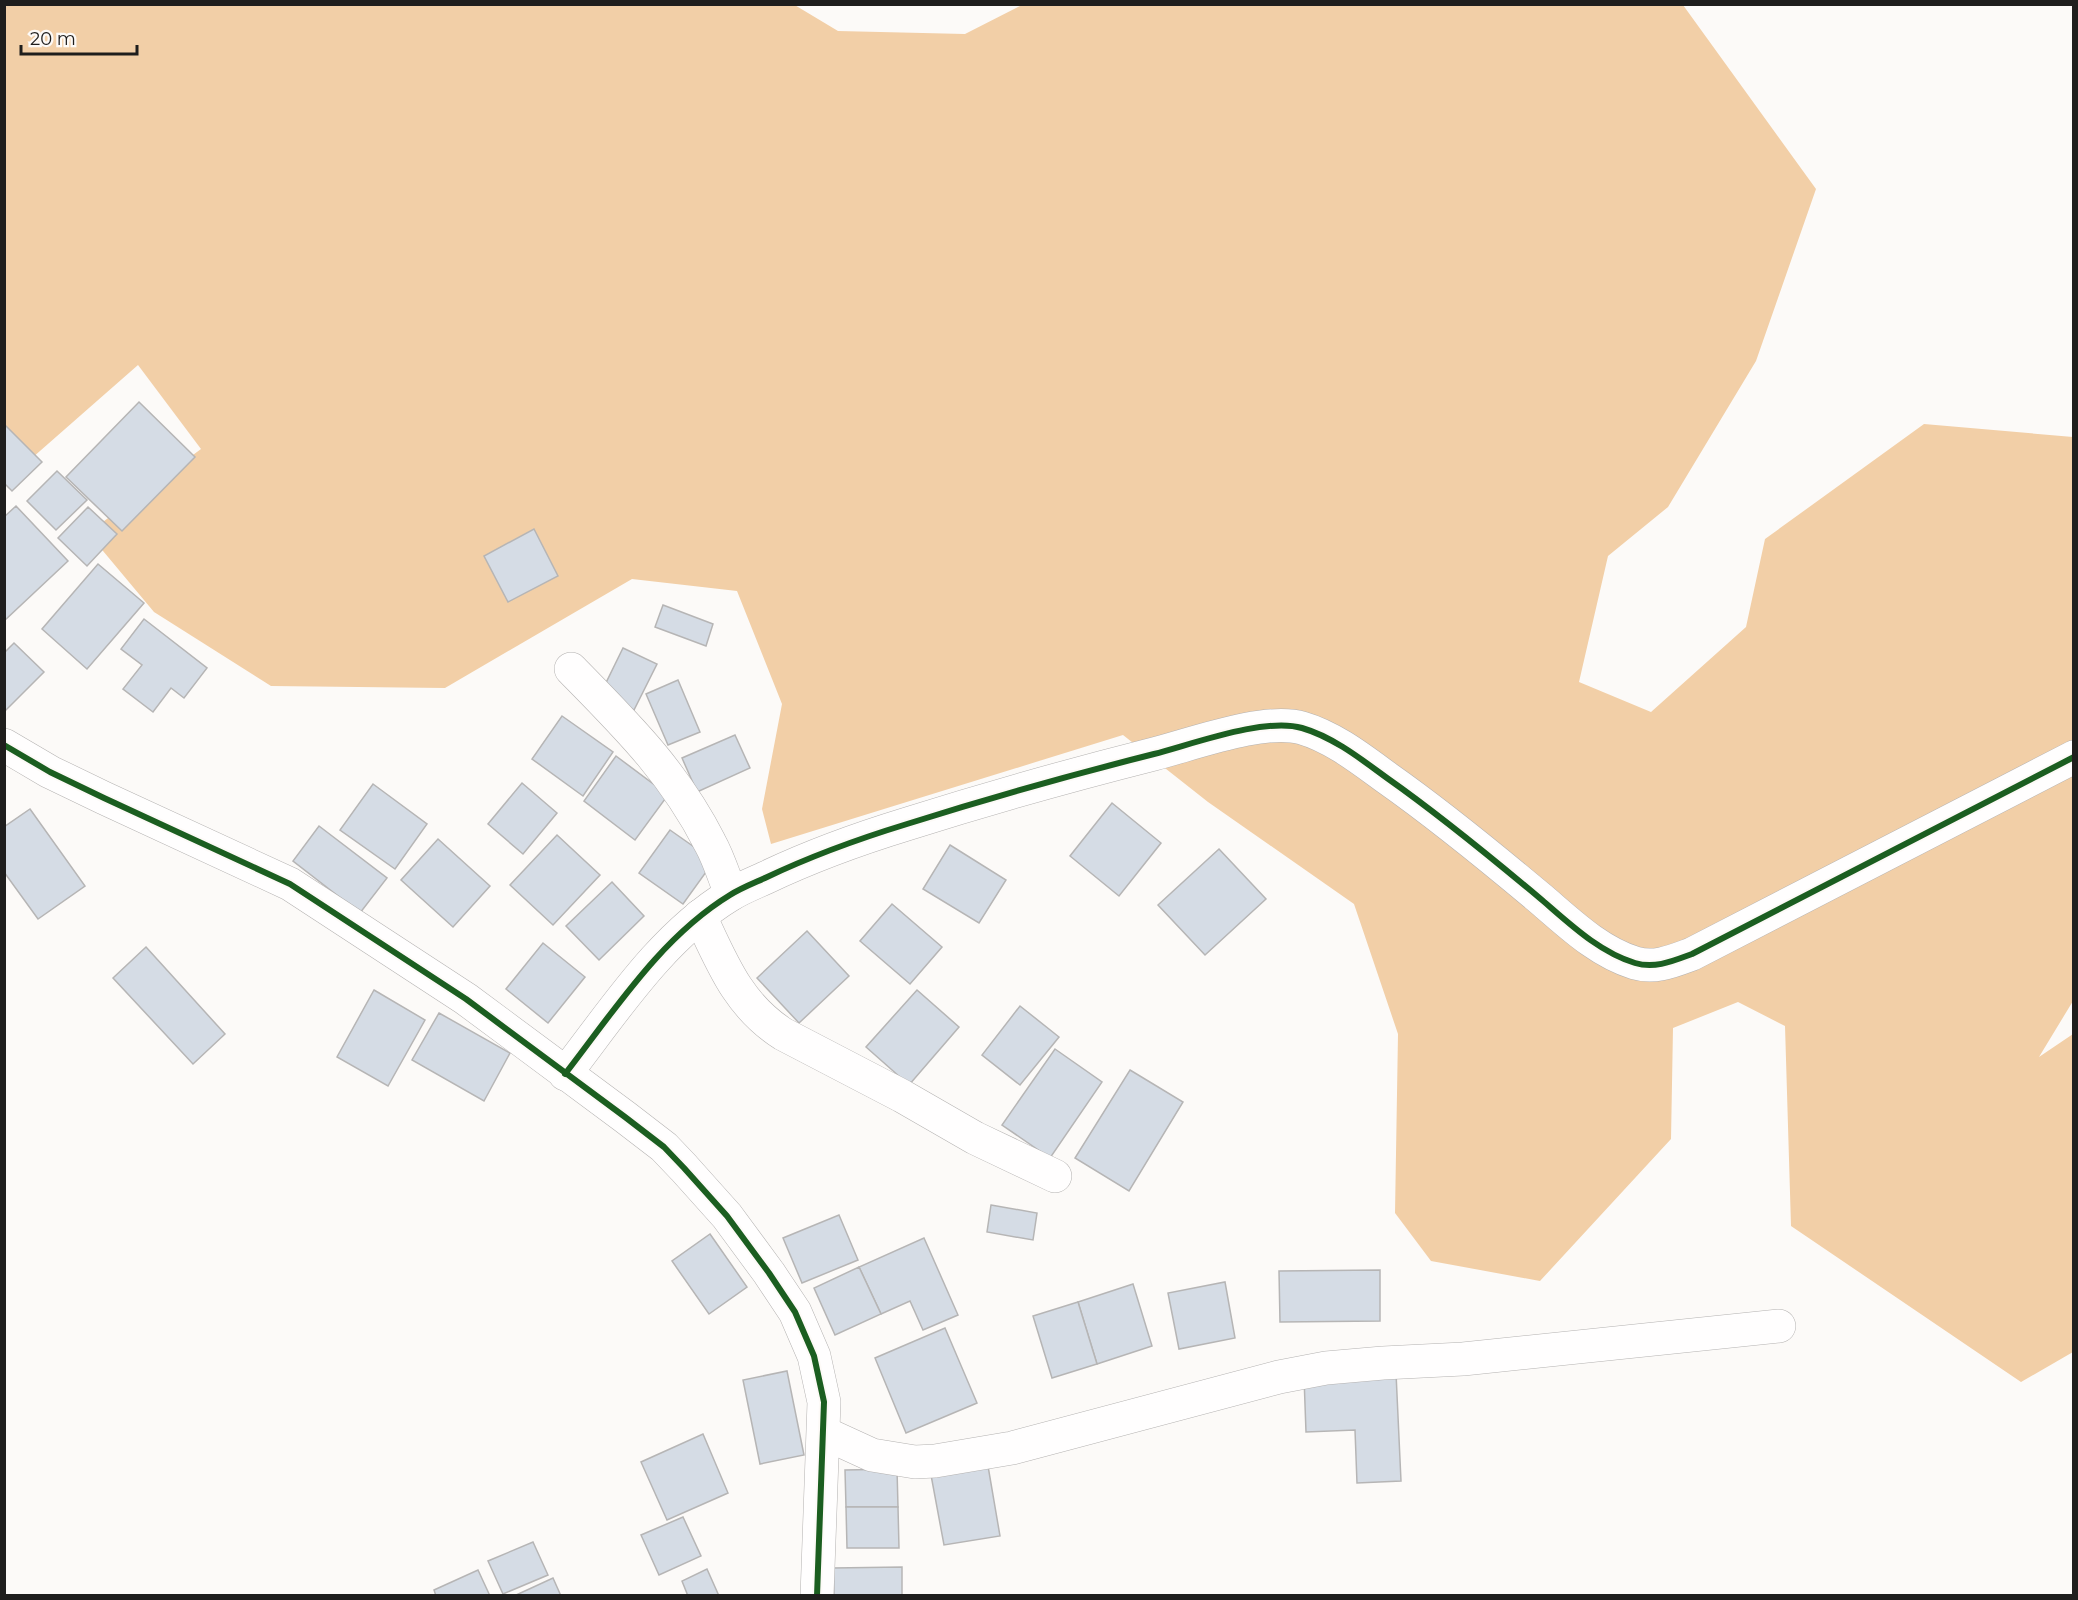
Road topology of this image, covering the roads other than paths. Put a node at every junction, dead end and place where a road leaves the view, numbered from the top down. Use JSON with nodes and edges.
{"nodes":[{"id":1,"x":571,"y":669,"type":"dead end"},
{"id":2,"x":4,"y":745,"type":"edge"},
{"id":3,"x":2073,"y":757,"type":"edge"},
{"id":4,"x":731,"y":894,"type":"junction"},
{"id":5,"x":700,"y":916,"type":"junction"},
{"id":6,"x":565,"y":1074,"type":"junction"},
{"id":7,"x":1055,"y":1176,"type":"dead end"},
{"id":8,"x":1779,"y":1326,"type":"dead end"},
{"id":9,"x":824,"y":1433,"type":"junction"},
{"id":10,"x":818,"y":1596,"type":"edge"}],
"edges":[{"from":1,"to":4,"type":"street"},
{"from":2,"to":6,"type":"street"},
{"from":3,"to":4,"type":"street"},
{"from":4,"to":5,"type":"street"},
{"from":5,"to":6,"type":"street"},
{"from":5,"to":7,"type":"street"},
{"from":6,"to":9,"type":"street"},
{"from":8,"to":9,"type":"street"},
{"from":9,"to":10,"type":"street"}]}
